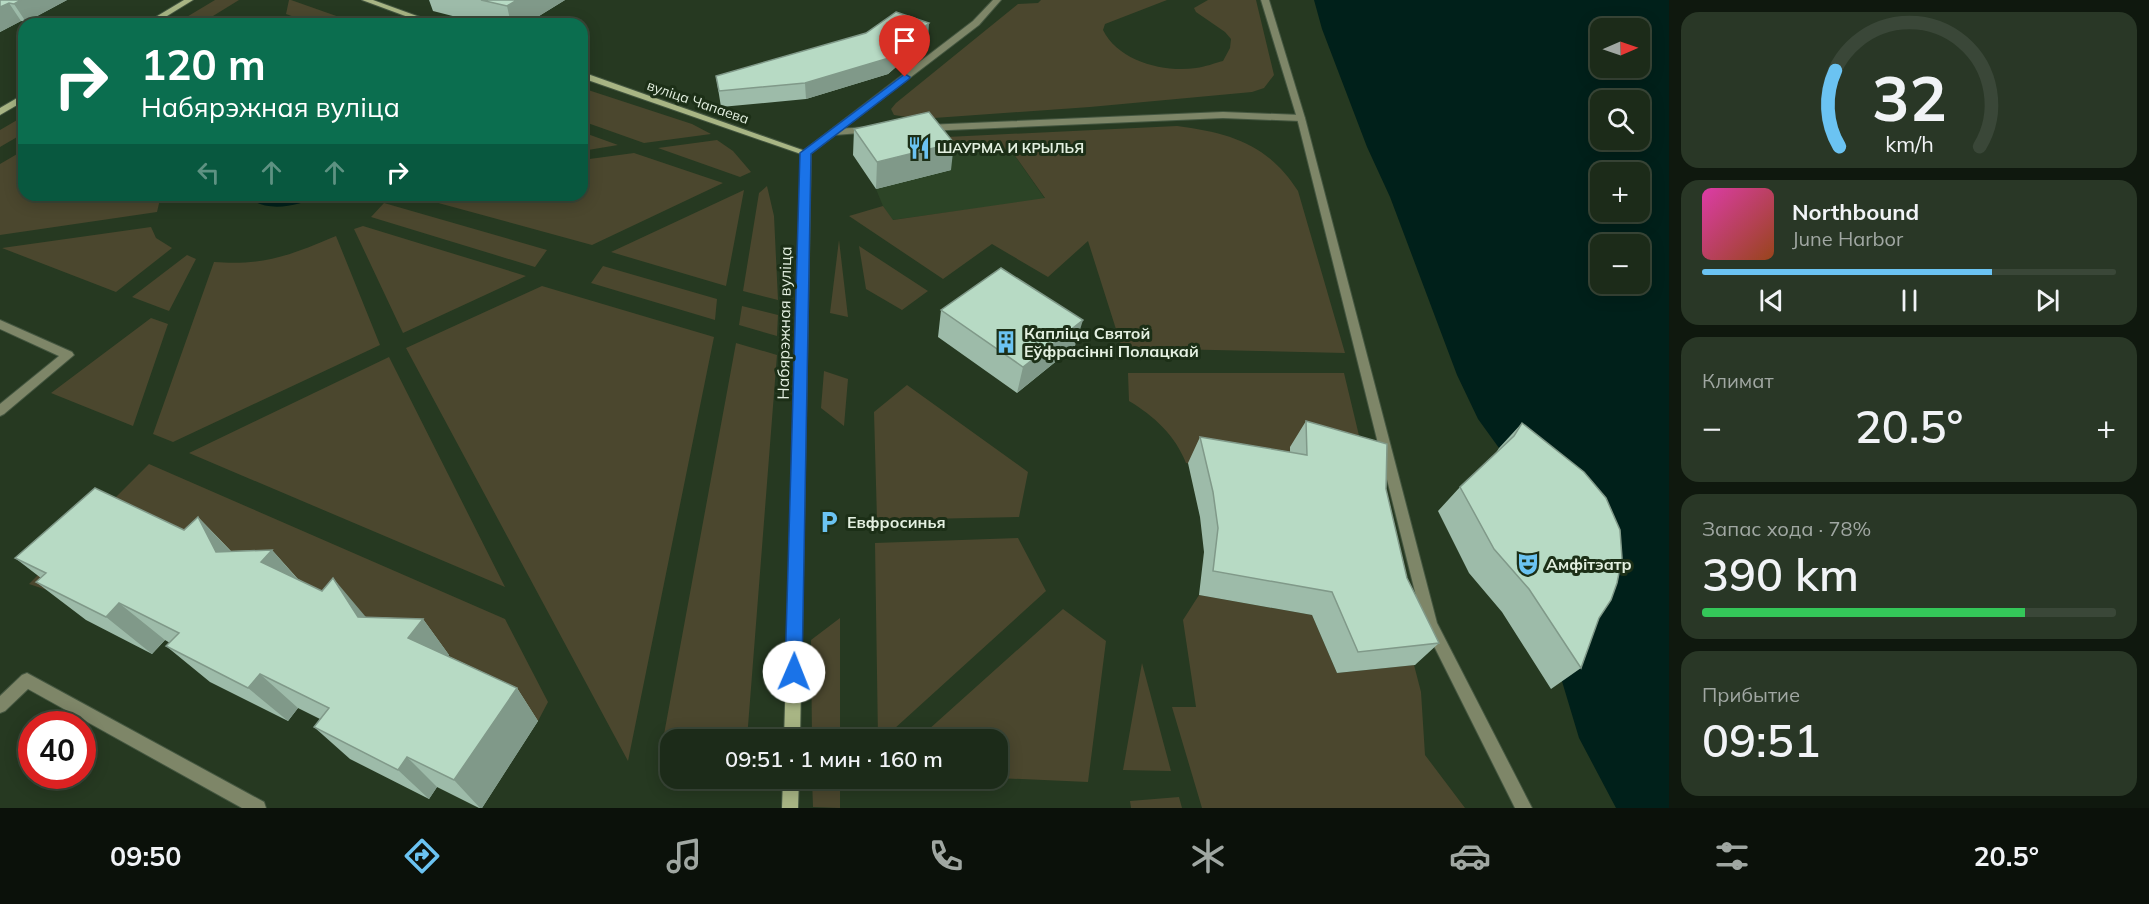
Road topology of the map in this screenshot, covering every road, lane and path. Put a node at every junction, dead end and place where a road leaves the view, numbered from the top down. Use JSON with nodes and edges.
{"nodes":[{"id":1,"x":189,"y":0,"type":"edge"},
{"id":2,"x":366,"y":0,"type":"edge"},
{"id":3,"x":997,"y":0,"type":"edge"},
{"id":4,"x":1265,"y":0,"type":"edge"},
{"id":5,"x":158,"y":18,"type":"edge"},
{"id":6,"x":418,"y":18,"type":"edge"},
{"id":7,"x":588,"y":77,"type":"edge"},
{"id":8,"x":18,"y":102,"type":"edge"},
{"id":9,"x":0,"y":112,"type":"edge"},
{"id":10,"x":1301,"y":118,"type":"junction"},
{"id":11,"x":917,"y":128,"type":"edge"},
{"id":12,"x":882,"y":130,"type":"edge"},
{"id":13,"x":835,"y":132,"type":"junction"},
{"id":14,"x":806,"y":153,"type":"junction"},
{"id":15,"x":0,"y":324,"type":"edge"},
{"id":16,"x":0,"y":411,"type":"edge"},
{"id":17,"x":0,"y":706,"type":"edge"},
{"id":18,"x":792,"y":729,"type":"edge"},
{"id":19,"x":791,"y":789,"type":"edge"},
{"id":20,"x":258,"y":808,"type":"edge"},
{"id":21,"x":790,"y":808,"type":"edge"},
{"id":22,"x":1524,"y":808,"type":"edge"}],
"edges":[{"from":1,"to":5,"type":"street"},
{"from":2,"to":6,"type":"street"},
{"from":3,"to":13,"type":"street"},
{"from":4,"to":10,"type":"street"},
{"from":7,"to":14,"type":"street","name":"вуліца Чапаева"},
{"from":8,"to":9,"type":"street"},
{"from":10,"to":11,"type":"street"},
{"from":10,"to":22,"type":"street"},
{"from":12,"to":13,"type":"street"},
{"from":13,"to":14,"type":"street"},
{"from":14,"to":18,"type":"street","name":"Набярэжная вуліца"},
{"from":15,"to":16,"type":"street"},
{"from":17,"to":20,"type":"street"},
{"from":19,"to":21,"type":"street"}]}
